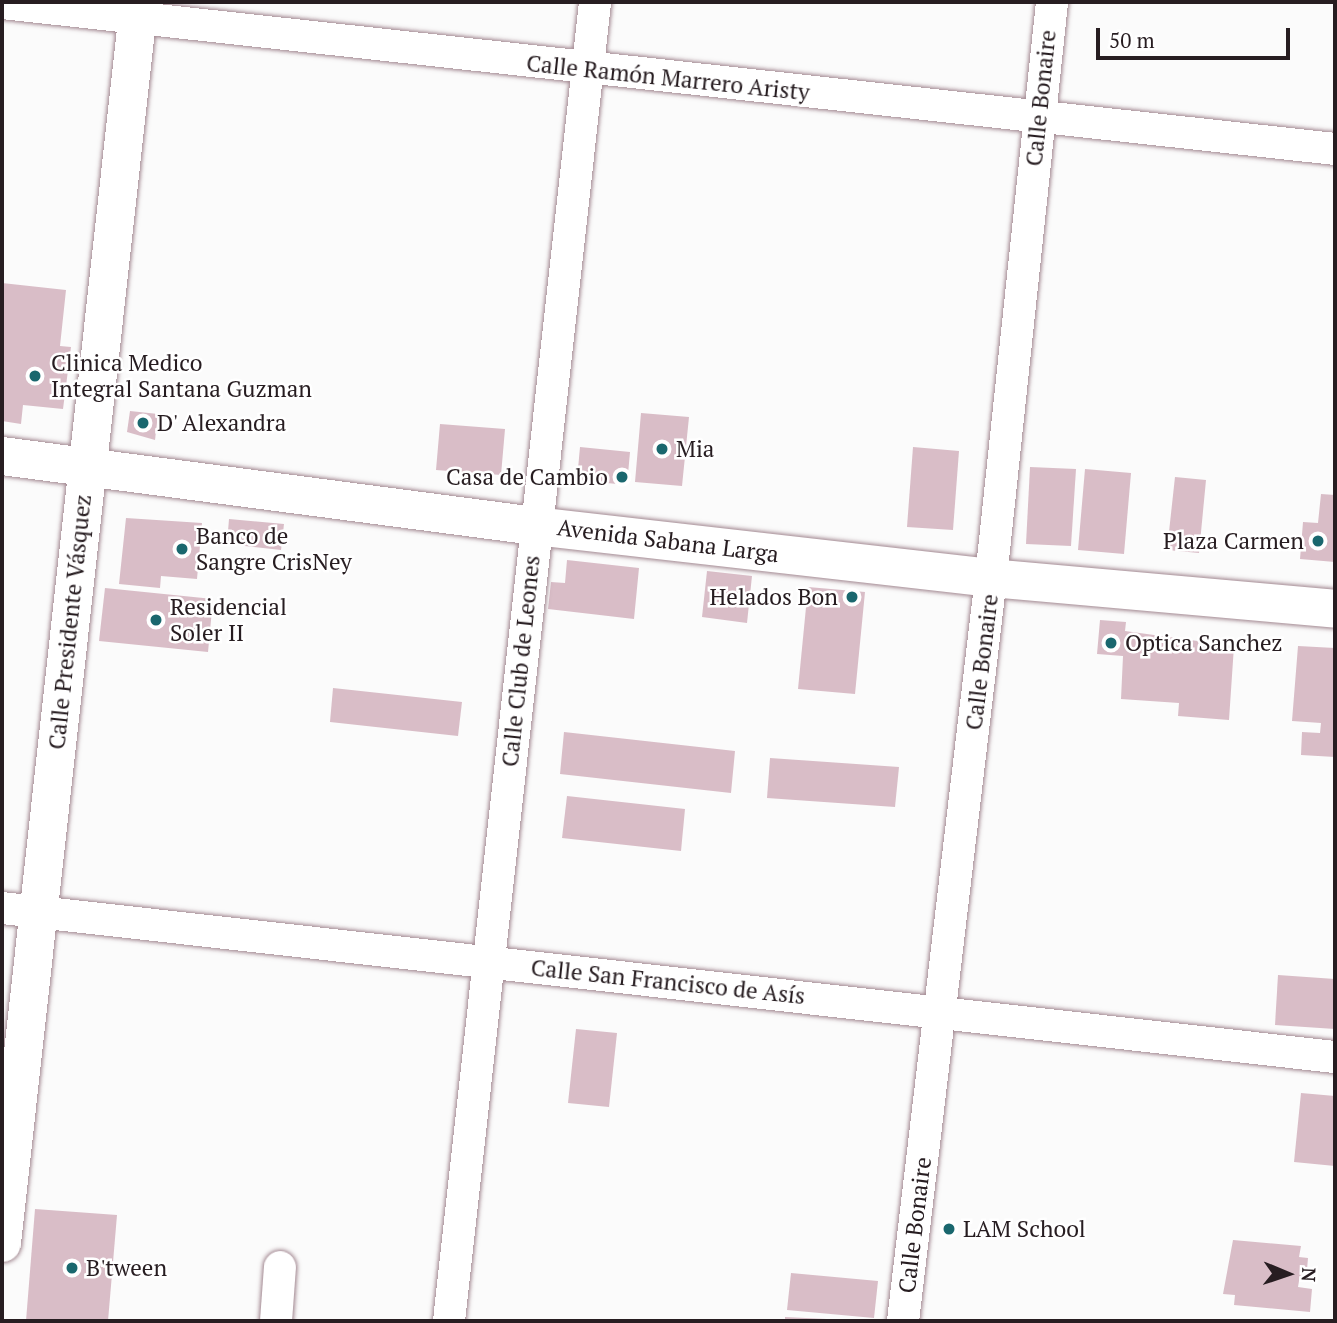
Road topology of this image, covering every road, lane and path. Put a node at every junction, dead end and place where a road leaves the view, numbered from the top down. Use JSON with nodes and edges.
{"nodes":[{"id":1,"x":596,"y":2,"type":"edge"},
{"id":2,"x":1052,"y":2,"type":"edge"},
{"id":3,"x":2,"y":3,"type":"edge"},
{"id":4,"x":138,"y":9,"type":"edge"},
{"id":5,"x":588,"y":70,"type":"junction"},
{"id":6,"x":1039,"y":119,"type":"junction"},
{"id":7,"x":1335,"y":149,"type":"edge"},
{"id":8,"x":2,"y":456,"type":"edge"},
{"id":9,"x":87,"y":465,"type":"junction"},
{"id":10,"x":535,"y":526,"type":"junction"},
{"id":11,"x":991,"y":578,"type":"junction"},
{"id":12,"x":1335,"y":609,"type":"edge"},
{"id":13,"x":2,"y":908,"type":"edge"},
{"id":14,"x":39,"y":911,"type":"junction"},
{"id":15,"x":490,"y":964,"type":"junction"},
{"id":16,"x":941,"y":1011,"type":"junction"},
{"id":17,"x":1335,"y":1057,"type":"edge"},
{"id":18,"x":2,"y":1243,"type":"edge"},
{"id":19,"x":280,"y":1267,"type":"dead end"},
{"id":20,"x":276,"y":1321,"type":"edge"},
{"id":21,"x":449,"y":1321,"type":"edge"},
{"id":22,"x":903,"y":1321,"type":"edge"}],
"edges":[{"from":1,"to":5,"type":"street","name":"Calle Club de Leones"},
{"from":2,"to":6,"type":"street","name":"Calle Bonaire"},
{"from":3,"to":4,"type":"street","name":"Calle Ramón Marrero Aristy"},
{"from":4,"to":5,"type":"street","name":"Calle Ramón Marrero Aristy"},
{"from":4,"to":9,"type":"main road","name":"Calle Presidente Vásquez"},
{"from":5,"to":6,"type":"street","name":"Calle Ramón Marrero Aristy"},
{"from":5,"to":10,"type":"street","name":"Calle Club de Leones"},
{"from":6,"to":7,"type":"street","name":"Calle Ramón Marrero Aristy"},
{"from":6,"to":11,"type":"street","name":"Calle Bonaire"},
{"from":8,"to":9,"type":"main road","name":"Avenida Sabana Larga"},
{"from":9,"to":10,"type":"main road","name":"Avenida Sabana Larga"},
{"from":9,"to":14,"type":"main road","name":"Calle Presidente Vásquez"},
{"from":10,"to":11,"type":"main road","name":"Avenida Sabana Larga"},
{"from":10,"to":15,"type":"street","name":"Calle Club de Leones"},
{"from":11,"to":12,"type":"main road","name":"Avenida Sabana Larga"},
{"from":11,"to":16,"type":"street","name":"Calle Bonaire"},
{"from":13,"to":14,"type":"street","name":"Calle San Francisco de Asís"},
{"from":14,"to":15,"type":"street","name":"Calle San Francisco de Asís"},
{"from":14,"to":18,"type":"main road","name":"Calle Presidente Vásquez"},
{"from":15,"to":16,"type":"street","name":"Calle San Francisco de Asís"},
{"from":15,"to":21,"type":"street","name":"Calle Club de Leones"},
{"from":16,"to":17,"type":"street","name":"Calle San Francisco de Asís"},
{"from":16,"to":22,"type":"street","name":"Calle Bonaire"},
{"from":19,"to":20,"type":"street"}]}
